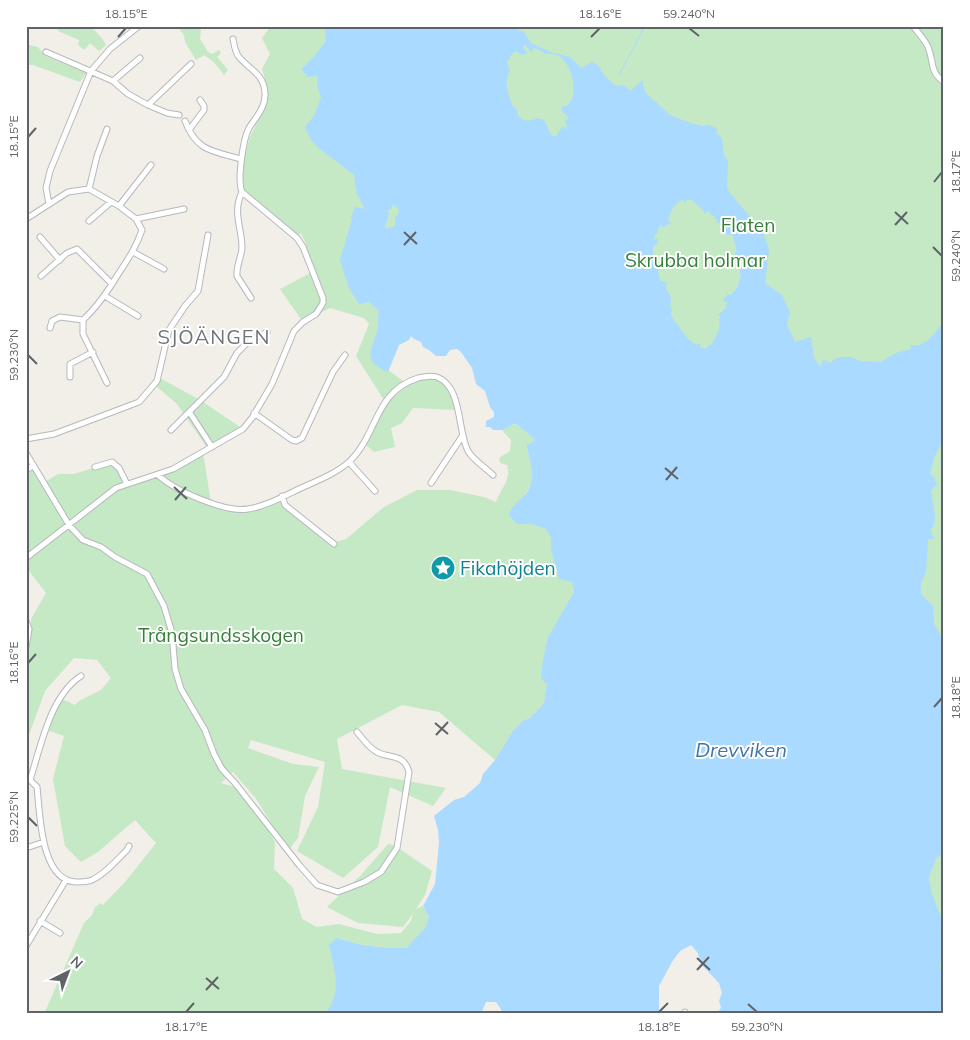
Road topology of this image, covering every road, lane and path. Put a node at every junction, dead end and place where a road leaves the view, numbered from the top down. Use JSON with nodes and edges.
{"nodes":[{"id":1,"x":139,"y":26,"type":"edge"},
{"id":2,"x":913,"y":26,"type":"edge"},
{"id":3,"x":233,"y":38,"type":"dead end"},
{"id":4,"x":46,"y":52,"type":"dead end"},
{"id":5,"x":140,"y":58,"type":"dead end"},
{"id":6,"x":191,"y":64,"type":"dead end"},
{"id":7,"x":92,"y":71,"type":"junction"},
{"id":8,"x":113,"y":81,"type":"junction"},
{"id":9,"x":944,"y":82,"type":"edge"},
{"id":10,"x":200,"y":100,"type":"dead end"},
{"id":11,"x":148,"y":105,"type":"junction"},
{"id":12,"x":179,"y":115,"type":"dead end"},
{"id":13,"x":185,"y":121,"type":"dead end"},
{"id":14,"x":108,"y":129,"type":"dead end"},
{"id":15,"x":188,"y":130,"type":"junction"},
{"id":16,"x":242,"y":159,"type":"junction"},
{"id":17,"x":150,"y":165,"type":"dead end"},
{"id":18,"x":89,"y":189,"type":"junction"},
{"id":19,"x":242,"y":192,"type":"junction"},
{"id":20,"x":111,"y":202,"type":"junction"},
{"id":21,"x":49,"y":204,"type":"junction"},
{"id":22,"x":119,"y":206,"type":"junction"},
{"id":23,"x":184,"y":209,"type":"dead end"},
{"id":24,"x":26,"y":219,"type":"edge"},
{"id":25,"x":136,"y":219,"type":"junction"},
{"id":26,"x":89,"y":221,"type":"dead end"},
{"id":27,"x":208,"y":235,"type":"dead end"},
{"id":28,"x":40,"y":237,"type":"dead end"},
{"id":29,"x":133,"y":252,"type":"junction"},
{"id":30,"x":60,"y":260,"type":"junction"},
{"id":31,"x":164,"y":269,"type":"dead end"},
{"id":32,"x":41,"y":276,"type":"dead end"},
{"id":33,"x":112,"y":284,"type":"junction"},
{"id":34,"x":105,"y":296,"type":"junction"},
{"id":35,"x":251,"y":298,"type":"dead end"},
{"id":36,"x":138,"y":316,"type":"dead end"},
{"id":37,"x":83,"y":320,"type":"junction"},
{"id":38,"x":50,"y":328,"type":"dead end"},
{"id":39,"x":267,"y":332,"type":"dead end"},
{"id":40,"x":93,"y":352,"type":"junction"},
{"id":41,"x":345,"y":355,"type":"dead end"},
{"id":42,"x":70,"y":377,"type":"dead end"},
{"id":43,"x":107,"y":383,"type":"dead end"},
{"id":44,"x":190,"y":412,"type":"junction"},
{"id":45,"x":254,"y":413,"type":"junction"},
{"id":46,"x":171,"y":430,"type":"dead end"},
{"id":47,"x":463,"y":436,"type":"junction"},
{"id":48,"x":26,"y":439,"type":"edge"},
{"id":49,"x":212,"y":447,"type":"junction"},
{"id":50,"x":26,"y":453,"type":"edge"},
{"id":51,"x":349,"y":462,"type":"junction"},
{"id":52,"x":33,"y":466,"type":"junction"},
{"id":53,"x":95,"y":467,"type":"dead end"},
{"id":54,"x":26,"y":470,"type":"edge"},
{"id":55,"x":158,"y":475,"type":"junction"},
{"id":56,"x":493,"y":475,"type":"dead end"},
{"id":57,"x":431,"y":482,"type":"dead end"},
{"id":58,"x":127,"y":484,"type":"junction"},
{"id":59,"x":374,"y":492,"type":"dead end"},
{"id":60,"x":282,"y":496,"type":"junction"},
{"id":61,"x":69,"y":525,"type":"junction"},
{"id":62,"x":334,"y":544,"type":"dead end"},
{"id":63,"x":26,"y":558,"type":"edge"},
{"id":64,"x":26,"y":621,"type":"edge"},
{"id":65,"x":26,"y":647,"type":"edge"},
{"id":66,"x":81,"y":676,"type":"dead end"},
{"id":67,"x":357,"y":732,"type":"dead end"},
{"id":68,"x":28,"y":780,"type":"edge"},
{"id":69,"x":44,"y":842,"type":"junction"},
{"id":70,"x":129,"y":846,"type":"dead end"},
{"id":71,"x":26,"y":848,"type":"edge"},
{"id":72,"x":66,"y":880,"type":"junction"},
{"id":73,"x":40,"y":921,"type":"junction"},
{"id":74,"x":60,"y":933,"type":"dead end"},
{"id":75,"x":26,"y":946,"type":"edge"}],
"edges":[{"from":1,"to":7,"type":"street"},
{"from":2,"to":9,"type":"street"},
{"from":3,"to":16,"type":"street"},
{"from":4,"to":7,"type":"street"},
{"from":5,"to":8,"type":"street"},
{"from":6,"to":11,"type":"street"},
{"from":7,"to":8,"type":"street"},
{"from":7,"to":21,"type":"street"},
{"from":8,"to":11,"type":"street"},
{"from":10,"to":15,"type":"street"},
{"from":11,"to":12,"type":"street"},
{"from":13,"to":15,"type":"street"},
{"from":14,"to":18,"type":"street"},
{"from":15,"to":16,"type":"street"},
{"from":16,"to":19,"type":"street"},
{"from":17,"to":22,"type":"street"},
{"from":18,"to":20,"type":"street"},
{"from":18,"to":21,"type":"street"},
{"from":19,"to":35,"type":"street"},
{"from":19,"to":45,"type":"street"},
{"from":20,"to":22,"type":"street"},
{"from":20,"to":26,"type":"street"},
{"from":21,"to":24,"type":"street"},
{"from":22,"to":25,"type":"street"},
{"from":23,"to":25,"type":"street"},
{"from":25,"to":29,"type":"street"},
{"from":27,"to":48,"type":"street"},
{"from":28,"to":30,"type":"street"},
{"from":29,"to":31,"type":"street"},
{"from":29,"to":33,"type":"street"},
{"from":30,"to":32,"type":"street"},
{"from":30,"to":33,"type":"street"},
{"from":33,"to":34,"type":"street"},
{"from":34,"to":36,"type":"street"},
{"from":34,"to":37,"type":"street"},
{"from":37,"to":38,"type":"street"},
{"from":37,"to":40,"type":"street"},
{"from":39,"to":44,"type":"street"},
{"from":40,"to":42,"type":"street"},
{"from":40,"to":43,"type":"street"},
{"from":41,"to":45,"type":"street"},
{"from":44,"to":46,"type":"street"},
{"from":44,"to":49,"type":"street"},
{"from":45,"to":49,"type":"street"},
{"from":47,"to":51,"type":"street"},
{"from":47,"to":56,"type":"street"},
{"from":47,"to":57,"type":"street"},
{"from":49,"to":55,"type":"street"},
{"from":50,"to":52,"type":"street"},
{"from":51,"to":59,"type":"street"},
{"from":51,"to":60,"type":"street"},
{"from":52,"to":54,"type":"street"},
{"from":52,"to":61,"type":"street"},
{"from":53,"to":58,"type":"street"},
{"from":55,"to":58,"type":"street"},
{"from":55,"to":60,"type":"street"},
{"from":58,"to":61,"type":"street"},
{"from":60,"to":62,"type":"street"},
{"from":61,"to":63,"type":"street"},
{"from":61,"to":67,"type":"street"},
{"from":64,"to":65,"type":"street"},
{"from":66,"to":68,"type":"street"},
{"from":68,"to":69,"type":"street"},
{"from":69,"to":71,"type":"street"},
{"from":69,"to":72,"type":"street"},
{"from":70,"to":72,"type":"street"},
{"from":72,"to":73,"type":"street"},
{"from":73,"to":74,"type":"street"},
{"from":73,"to":75,"type":"street"}]}
